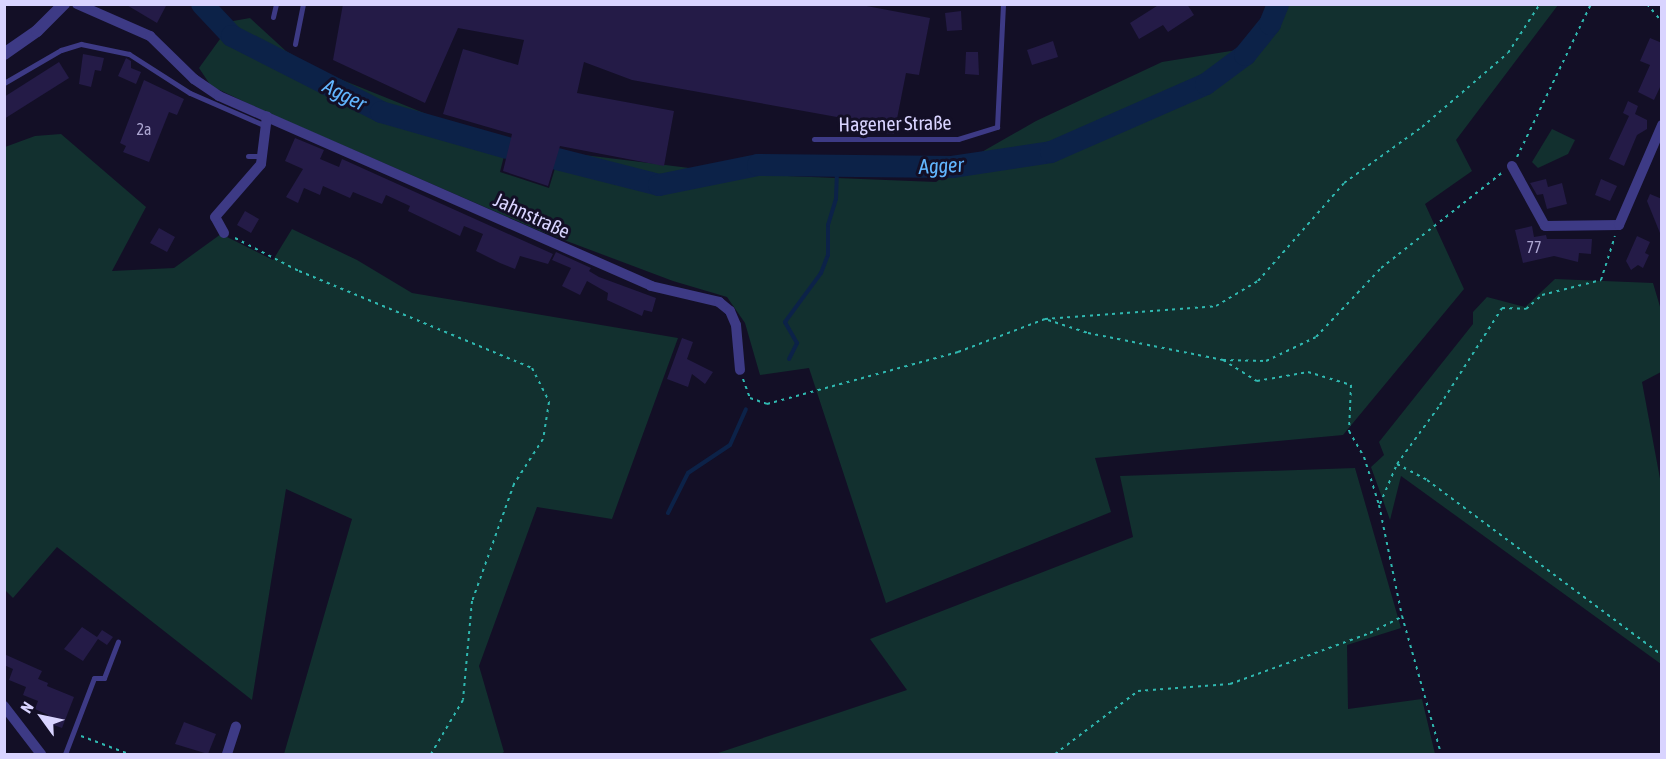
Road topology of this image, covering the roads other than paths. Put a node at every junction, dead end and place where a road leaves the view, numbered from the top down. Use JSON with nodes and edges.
{"nodes":[{"id":1,"x":64,"y":4,"type":"edge"},
{"id":2,"x":77,"y":4,"type":"edge"},
{"id":3,"x":276,"y":4,"type":"edge"},
{"id":4,"x":303,"y":4,"type":"edge"},
{"id":5,"x":1003,"y":4,"type":"edge"},
{"id":6,"x":273,"y":17,"type":"dead end"},
{"id":7,"x":295,"y":44,"type":"dead end"},
{"id":8,"x":4,"y":54,"type":"edge"},
{"id":9,"x":4,"y":83,"type":"edge"},
{"id":10,"x":266,"y":121,"type":"junction"},
{"id":11,"x":1662,"y":125,"type":"edge"},
{"id":12,"x":814,"y":139,"type":"dead end"},
{"id":13,"x":248,"y":156,"type":"dead end"},
{"id":14,"x":264,"y":156,"type":"junction"},
{"id":15,"x":1512,"y":166,"type":"road end"},
{"id":16,"x":224,"y":233,"type":"road end"},
{"id":17,"x":740,"y":370,"type":"road end"},
{"id":18,"x":118,"y":642,"type":"dead end"},
{"id":19,"x":4,"y":706,"type":"edge"},
{"id":20,"x":236,"y":726,"type":"dead end"},
{"id":21,"x":41,"y":754,"type":"edge"},
{"id":22,"x":65,"y":754,"type":"edge"},
{"id":23,"x":227,"y":754,"type":"edge"}],
"edges":[{"from":1,"to":8,"type":"street"},
{"from":2,"to":10,"type":"street","name":"Jahnstraße"},
{"from":3,"to":6,"type":"lane"},
{"from":4,"to":7,"type":"lane"},
{"from":5,"to":12,"type":"lane","name":"Hagener Straße"},
{"from":9,"to":10,"type":"lane"},
{"from":10,"to":14,"type":"street"},
{"from":10,"to":17,"type":"street","name":"Jahnstraße"},
{"from":11,"to":15,"type":"street"},
{"from":13,"to":14,"type":"lane"},
{"from":14,"to":16,"type":"street"},
{"from":18,"to":22,"type":"lane"},
{"from":19,"to":21,"type":"street"},
{"from":20,"to":23,"type":"street"}]}
